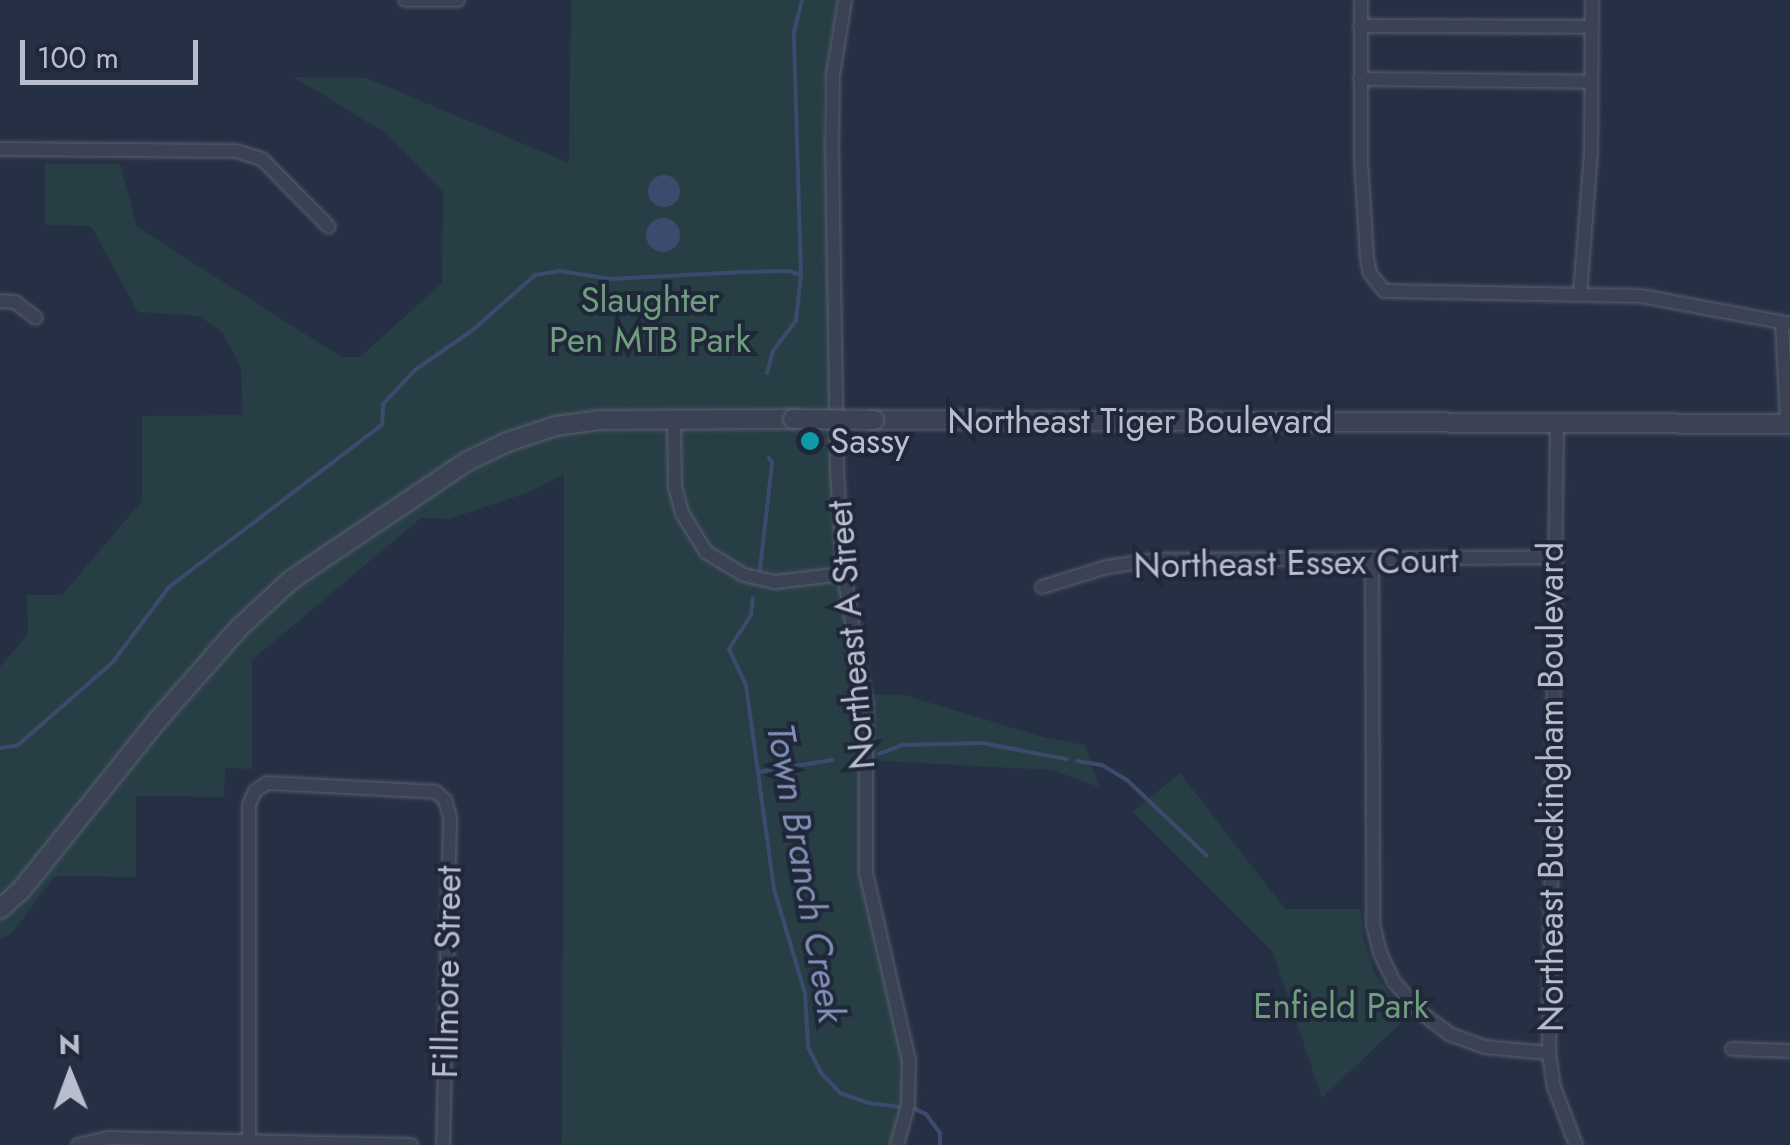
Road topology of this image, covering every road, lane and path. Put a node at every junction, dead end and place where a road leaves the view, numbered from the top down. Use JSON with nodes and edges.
{"nodes":[{"id":1,"x":405,"y":0,"type":"edge"},
{"id":2,"x":458,"y":0,"type":"edge"},
{"id":3,"x":845,"y":0,"type":"edge"},
{"id":4,"x":1361,"y":0,"type":"edge"},
{"id":5,"x":1592,"y":0,"type":"edge"},
{"id":6,"x":1360,"y":26,"type":"junction"},
{"id":7,"x":1591,"y":27,"type":"junction"},
{"id":8,"x":1360,"y":79,"type":"junction"},
{"id":9,"x":1591,"y":82,"type":"junction"},
{"id":10,"x":0,"y":149,"type":"edge"},
{"id":11,"x":329,"y":227,"type":"dead end"},
{"id":12,"x":1580,"y":294,"type":"junction"},
{"id":13,"x":0,"y":301,"type":"edge"},
{"id":14,"x":36,"y":318,"type":"dead end"},
{"id":15,"x":1786,"y":324,"type":"edge"},
{"id":16,"x":674,"y":419,"type":"junction"},
{"id":17,"x":1788,"y":424,"type":"edge"},
{"id":18,"x":1557,"y":425,"type":"junction"},
{"id":19,"x":1552,"y":556,"type":"junction"},
{"id":20,"x":1372,"y":560,"type":"junction"},
{"id":21,"x":844,"y":574,"type":"junction"},
{"id":22,"x":1042,"y":587,"type":"dead end"},
{"id":23,"x":0,"y":910,"type":"edge"},
{"id":24,"x":1732,"y":1050,"type":"dead end"},
{"id":25,"x":1790,"y":1050,"type":"edge"},
{"id":26,"x":1549,"y":1053,"type":"junction"},
{"id":27,"x":249,"y":1142,"type":"edge"},
{"id":28,"x":78,"y":1145,"type":"edge"},
{"id":29,"x":412,"y":1145,"type":"edge"},
{"id":30,"x":443,"y":1145,"type":"edge"},
{"id":31,"x":897,"y":1145,"type":"edge"},
{"id":32,"x":1576,"y":1145,"type":"edge"}],
"edges":[{"from":1,"to":2,"type":"street"},
{"from":3,"to":21,"type":"street","name":"Northeast A Street"},
{"from":4,"to":6,"type":"street"},
{"from":5,"to":7,"type":"street"},
{"from":6,"to":7,"type":"street"},
{"from":6,"to":8,"type":"street"},
{"from":7,"to":9,"type":"street"},
{"from":8,"to":9,"type":"street"},
{"from":8,"to":12,"type":"street"},
{"from":9,"to":12,"type":"street"},
{"from":10,"to":11,"type":"street"},
{"from":12,"to":15,"type":"street"},
{"from":13,"to":14,"type":"street"},
{"from":15,"to":17,"type":"street"},
{"from":16,"to":18,"type":"street","name":"Northeast Tiger Boulevard","bridge":true},
{"from":16,"to":21,"type":"street"},
{"from":16,"to":23,"type":"street","name":"Northeast Tiger Boulevard"},
{"from":17,"to":18,"type":"street","name":"Northeast Tiger Boulevard"},
{"from":18,"to":19,"type":"street","name":"Northeast Buckingham Boulevard"},
{"from":19,"to":20,"type":"street","name":"Northeast Essex Court"},
{"from":19,"to":26,"type":"street","name":"Northeast Buckingham Boulevard"},
{"from":20,"to":22,"type":"street","name":"Northeast Essex Court"},
{"from":20,"to":26,"type":"street"},
{"from":21,"to":31,"type":"street","name":"Northeast A Street"},
{"from":24,"to":25,"type":"street"},
{"from":26,"to":32,"type":"street","name":"Northeast Buckingham Boulevard"},
{"from":27,"to":28,"type":"street"},
{"from":27,"to":29,"type":"street"},
{"from":27,"to":30,"type":"street","name":"Fillmore Street"}]}
